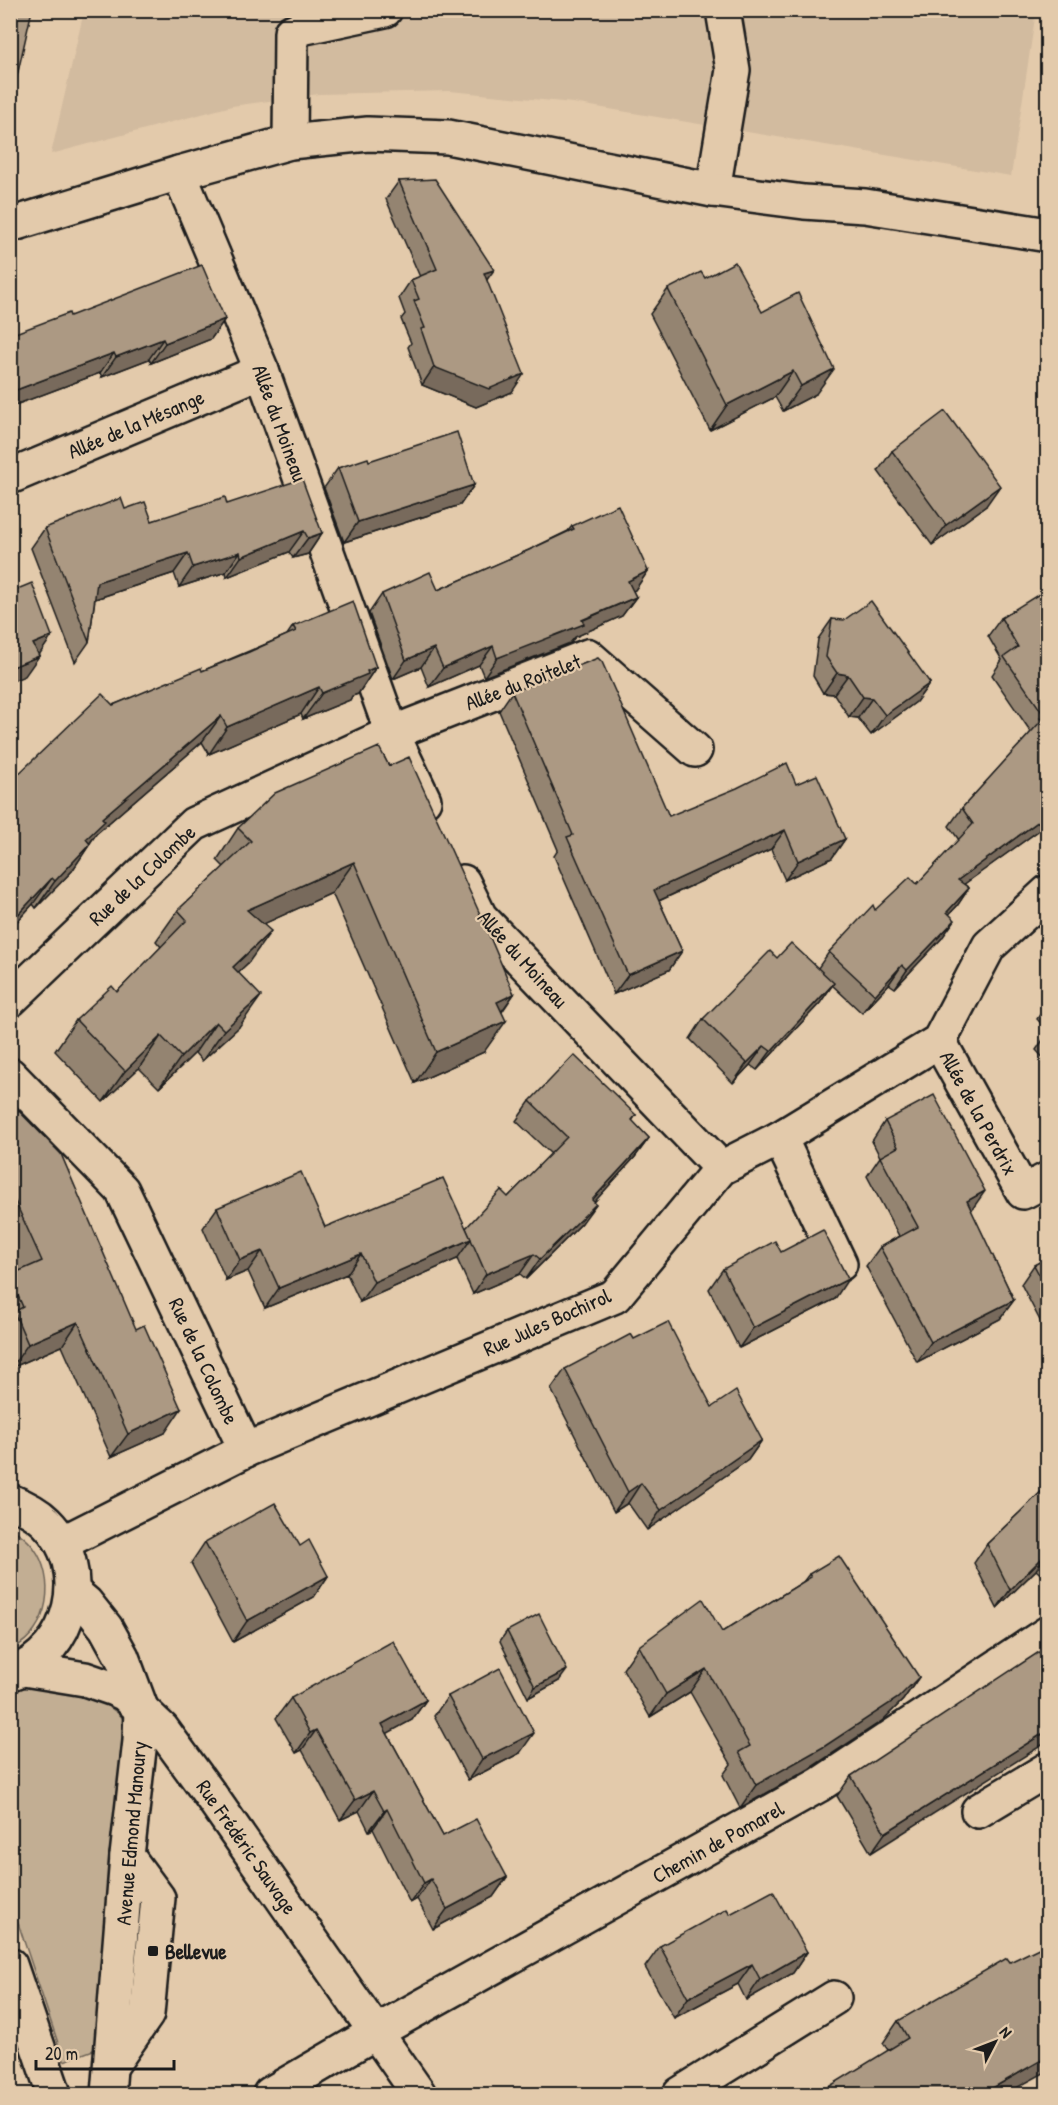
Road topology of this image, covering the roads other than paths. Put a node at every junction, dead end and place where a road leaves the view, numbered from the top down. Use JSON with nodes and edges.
{"nodes":[{"id":1,"x":385,"y":10,"type":"edge"},
{"id":2,"x":723,"y":10,"type":"edge"},
{"id":3,"x":290,"y":142,"type":"junction"},
{"id":4,"x":179,"y":173,"type":"junction"},
{"id":5,"x":713,"y":190,"type":"junction"},
{"id":6,"x":10,"y":225,"type":"edge"},
{"id":7,"x":1047,"y":235,"type":"edge"},
{"id":8,"x":262,"y":371,"type":"junction"},
{"id":9,"x":10,"y":477,"type":"edge"},
{"id":10,"x":392,"y":733,"type":"junction"},
{"id":11,"x":695,"y":750,"type":"dead end"},
{"id":12,"x":1047,"y":892,"type":"edge"},
{"id":13,"x":10,"y":1000,"type":"edge"},
{"id":14,"x":939,"y":1041,"type":"junction"},
{"id":15,"x":10,"y":1075,"type":"edge"},
{"id":16,"x":780,"y":1138,"type":"junction"},
{"id":17,"x":721,"y":1168,"type":"junction"},
{"id":18,"x":1047,"y":1179,"type":"edge"},
{"id":19,"x":840,"y":1264,"type":"edge"},
{"id":20,"x":246,"y":1450,"type":"junction"},
{"id":21,"x":16,"y":1497,"type":"edge"},
{"id":22,"x":62,"y":1543,"type":"junction"},
{"id":23,"x":73,"y":1592,"type":"junction"},
{"id":24,"x":1047,"y":1633,"type":"edge"},
{"id":25,"x":17,"y":1671,"type":"edge"},
{"id":26,"x":141,"y":1708,"type":"junction"},
{"id":27,"x":1047,"y":1769,"type":"edge"},
{"id":28,"x":978,"y":1811,"type":"dead end"},
{"id":29,"x":10,"y":1965,"type":"edge"},
{"id":30,"x":834,"y":1998,"type":"dead end"},
{"id":31,"x":376,"y":2032,"type":"junction"},
{"id":32,"x":110,"y":2079,"type":"edge"},
{"id":33,"x":54,"y":2094,"type":"edge"},
{"id":34,"x":270,"y":2094,"type":"edge"},
{"id":35,"x":418,"y":2094,"type":"edge"},
{"id":36,"x":680,"y":2094,"type":"edge"}],
"edges":[{"from":1,"to":3,"type":"street"},
{"from":2,"to":5,"type":"street"},
{"from":3,"to":4,"type":"street"},
{"from":3,"to":5,"type":"street"},
{"from":4,"to":6,"type":"street"},
{"from":4,"to":8,"type":"street","name":"Allée du Moineau"},
{"from":5,"to":7,"type":"street"},
{"from":8,"to":9,"type":"street","name":"Allée de la Mésange"},
{"from":8,"to":10,"type":"street","name":"Allée du Moineau"},
{"from":10,"to":11,"type":"street","name":"Allée du Roitelet"},
{"from":10,"to":13,"type":"street","name":"Rue de la Colombe"},
{"from":10,"to":17,"type":"street","name":"Allée du Moineau"},
{"from":12,"to":14,"type":"street"},
{"from":14,"to":16,"type":"street","name":"Rue Jules Bochirol"},
{"from":14,"to":18,"type":"street","name":"Allée de la Perdrix"},
{"from":15,"to":20,"type":"street","name":"Rue de la Colombe"},
{"from":16,"to":17,"type":"street","name":"Rue Jules Bochirol"},
{"from":16,"to":19,"type":"street"},
{"from":17,"to":20,"type":"street","name":"Rue Jules Bochirol"},
{"from":20,"to":22,"type":"street","name":"Rue Jules Bochirol"},
{"from":21,"to":22,"type":"street"},
{"from":22,"to":23,"type":"street"},
{"from":23,"to":25,"type":"street"},
{"from":23,"to":26,"type":"street","name":"Avenue Edmond Manoury"},
{"from":24,"to":31,"type":"street","name":"Chemin de Pomarel"},
{"from":25,"to":26,"type":"street","name":"Rue Frédéric Sauvage"},
{"from":26,"to":31,"type":"street","name":"Rue Frédéric Sauvage"},
{"from":26,"to":32,"type":"street","name":"Avenue Edmond Manoury"},
{"from":27,"to":28,"type":"street"},
{"from":29,"to":33,"type":"street"},
{"from":30,"to":36,"type":"street"},
{"from":31,"to":34,"type":"street","name":"Chemin de Pomarel"},
{"from":31,"to":35,"type":"street","name":"Rue Frédéric Sauvage"}]}
